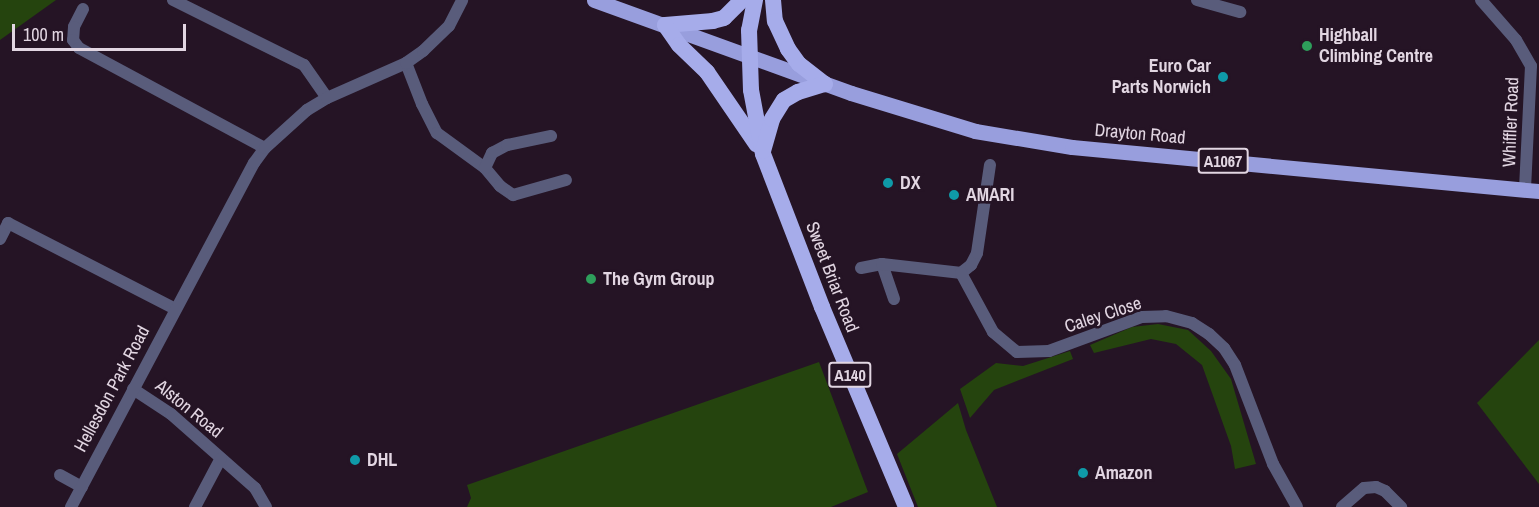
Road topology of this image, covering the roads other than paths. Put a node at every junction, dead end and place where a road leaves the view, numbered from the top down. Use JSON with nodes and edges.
{"nodes":[{"id":1,"x":173,"y":0,"type":"edge"},
{"id":2,"x":462,"y":0,"type":"edge"},
{"id":3,"x":594,"y":0,"type":"edge"},
{"id":4,"x":742,"y":0,"type":"edge"},
{"id":5,"x":755,"y":0,"type":"edge"},
{"id":6,"x":773,"y":0,"type":"edge"},
{"id":7,"x":1197,"y":0,"type":"edge"},
{"id":8,"x":1481,"y":0,"type":"edge"},
{"id":9,"x":83,"y":9,"type":"dead end"},
{"id":10,"x":1240,"y":12,"type":"dead end"},
{"id":11,"x":665,"y":26,"type":"junction"},
{"id":12,"x":749,"y":54,"type":"junction"},
{"id":13,"x":406,"y":63,"type":"junction"},
{"id":14,"x":825,"y":84,"type":"junction"},
{"id":15,"x":327,"y":98,"type":"junction"},
{"id":16,"x":551,"y":136,"type":"dead end"},
{"id":17,"x":265,"y":148,"type":"junction"},
{"id":18,"x":763,"y":154,"type":"junction"},
{"id":19,"x":990,"y":165,"type":"dead end"},
{"id":20,"x":485,"y":168,"type":"junction"},
{"id":21,"x":566,"y":180,"type":"dead end"},
{"id":22,"x":1532,"y":191,"type":"edge"},
{"id":23,"x":4,"y":221,"type":"edge"},
{"id":24,"x":0,"y":239,"type":"edge"},
{"id":25,"x":882,"y":264,"type":"junction"},
{"id":26,"x":861,"y":268,"type":"dead end"},
{"id":27,"x":961,"y":273,"type":"junction"},
{"id":28,"x":894,"y":299,"type":"dead end"},
{"id":29,"x":175,"y":309,"type":"junction"},
{"id":30,"x":133,"y":389,"type":"junction"},
{"id":31,"x":221,"y":458,"type":"junction"},
{"id":32,"x":60,"y":476,"type":"dead end"},
{"id":33,"x":82,"y":487,"type":"junction"},
{"id":34,"x":71,"y":507,"type":"edge"},
{"id":35,"x":195,"y":507,"type":"edge"},
{"id":36,"x":266,"y":507,"type":"edge"},
{"id":37,"x":906,"y":507,"type":"edge"},
{"id":38,"x":1297,"y":507,"type":"edge"},
{"id":39,"x":1342,"y":507,"type":"edge"},
{"id":40,"x":1401,"y":507,"type":"edge"}],
"edges":[{"from":1,"to":15,"type":"street"},
{"from":2,"to":13,"type":"street","name":"Hellesdon Park Road"},
{"from":3,"to":11,"type":"main road","number":"A1067"},
{"from":4,"to":11,"type":"highway","number":"A1067"},
{"from":5,"to":12,"type":"highway","number":"A140"},
{"from":6,"to":14,"type":"highway"},
{"from":7,"to":10,"type":"street"},
{"from":8,"to":22,"type":"street","name":"Whiffler Road"},
{"from":9,"to":17,"type":"street"},
{"from":11,"to":12,"type":"main road","number":"A1067"},
{"from":11,"to":18,"type":"highway","number":"A140"},
{"from":12,"to":14,"type":"main road","name":"Drayton Road","number":"A1067"},
{"from":12,"to":18,"type":"highway","name":"Sweet Briar Road","number":"A140"},
{"from":13,"to":15,"type":"street","name":"Hellesdon Park Road"},
{"from":13,"to":20,"type":"street"},
{"from":14,"to":18,"type":"highway"},
{"from":14,"to":22,"type":"main road","name":"Drayton Road","number":"A1067"},
{"from":15,"to":17,"type":"street","name":"Hellesdon Park Road"},
{"from":16,"to":20,"type":"street"},
{"from":17,"to":29,"type":"street","name":"Hellesdon Park Road"},
{"from":18,"to":37,"type":"highway","name":"Sweet Briar Road","number":"A140"},
{"from":19,"to":27,"type":"street"},
{"from":20,"to":21,"type":"street"},
{"from":23,"to":24,"type":"street"},
{"from":23,"to":29,"type":"street"},
{"from":25,"to":26,"type":"street"},
{"from":25,"to":27,"type":"street"},
{"from":25,"to":28,"type":"street"},
{"from":27,"to":38,"type":"street","name":"Caley Close"},
{"from":29,"to":30,"type":"street","name":"Hellesdon Park Road"},
{"from":30,"to":31,"type":"street","name":"Alston Road"},
{"from":30,"to":33,"type":"street","name":"Hellesdon Park Road"},
{"from":31,"to":35,"type":"street","name":"Alston Road"},
{"from":31,"to":36,"type":"street","name":"Alston Road"},
{"from":32,"to":33,"type":"street"},
{"from":33,"to":34,"type":"street","name":"Hellesdon Park Road"},
{"from":39,"to":40,"type":"street"}]}
